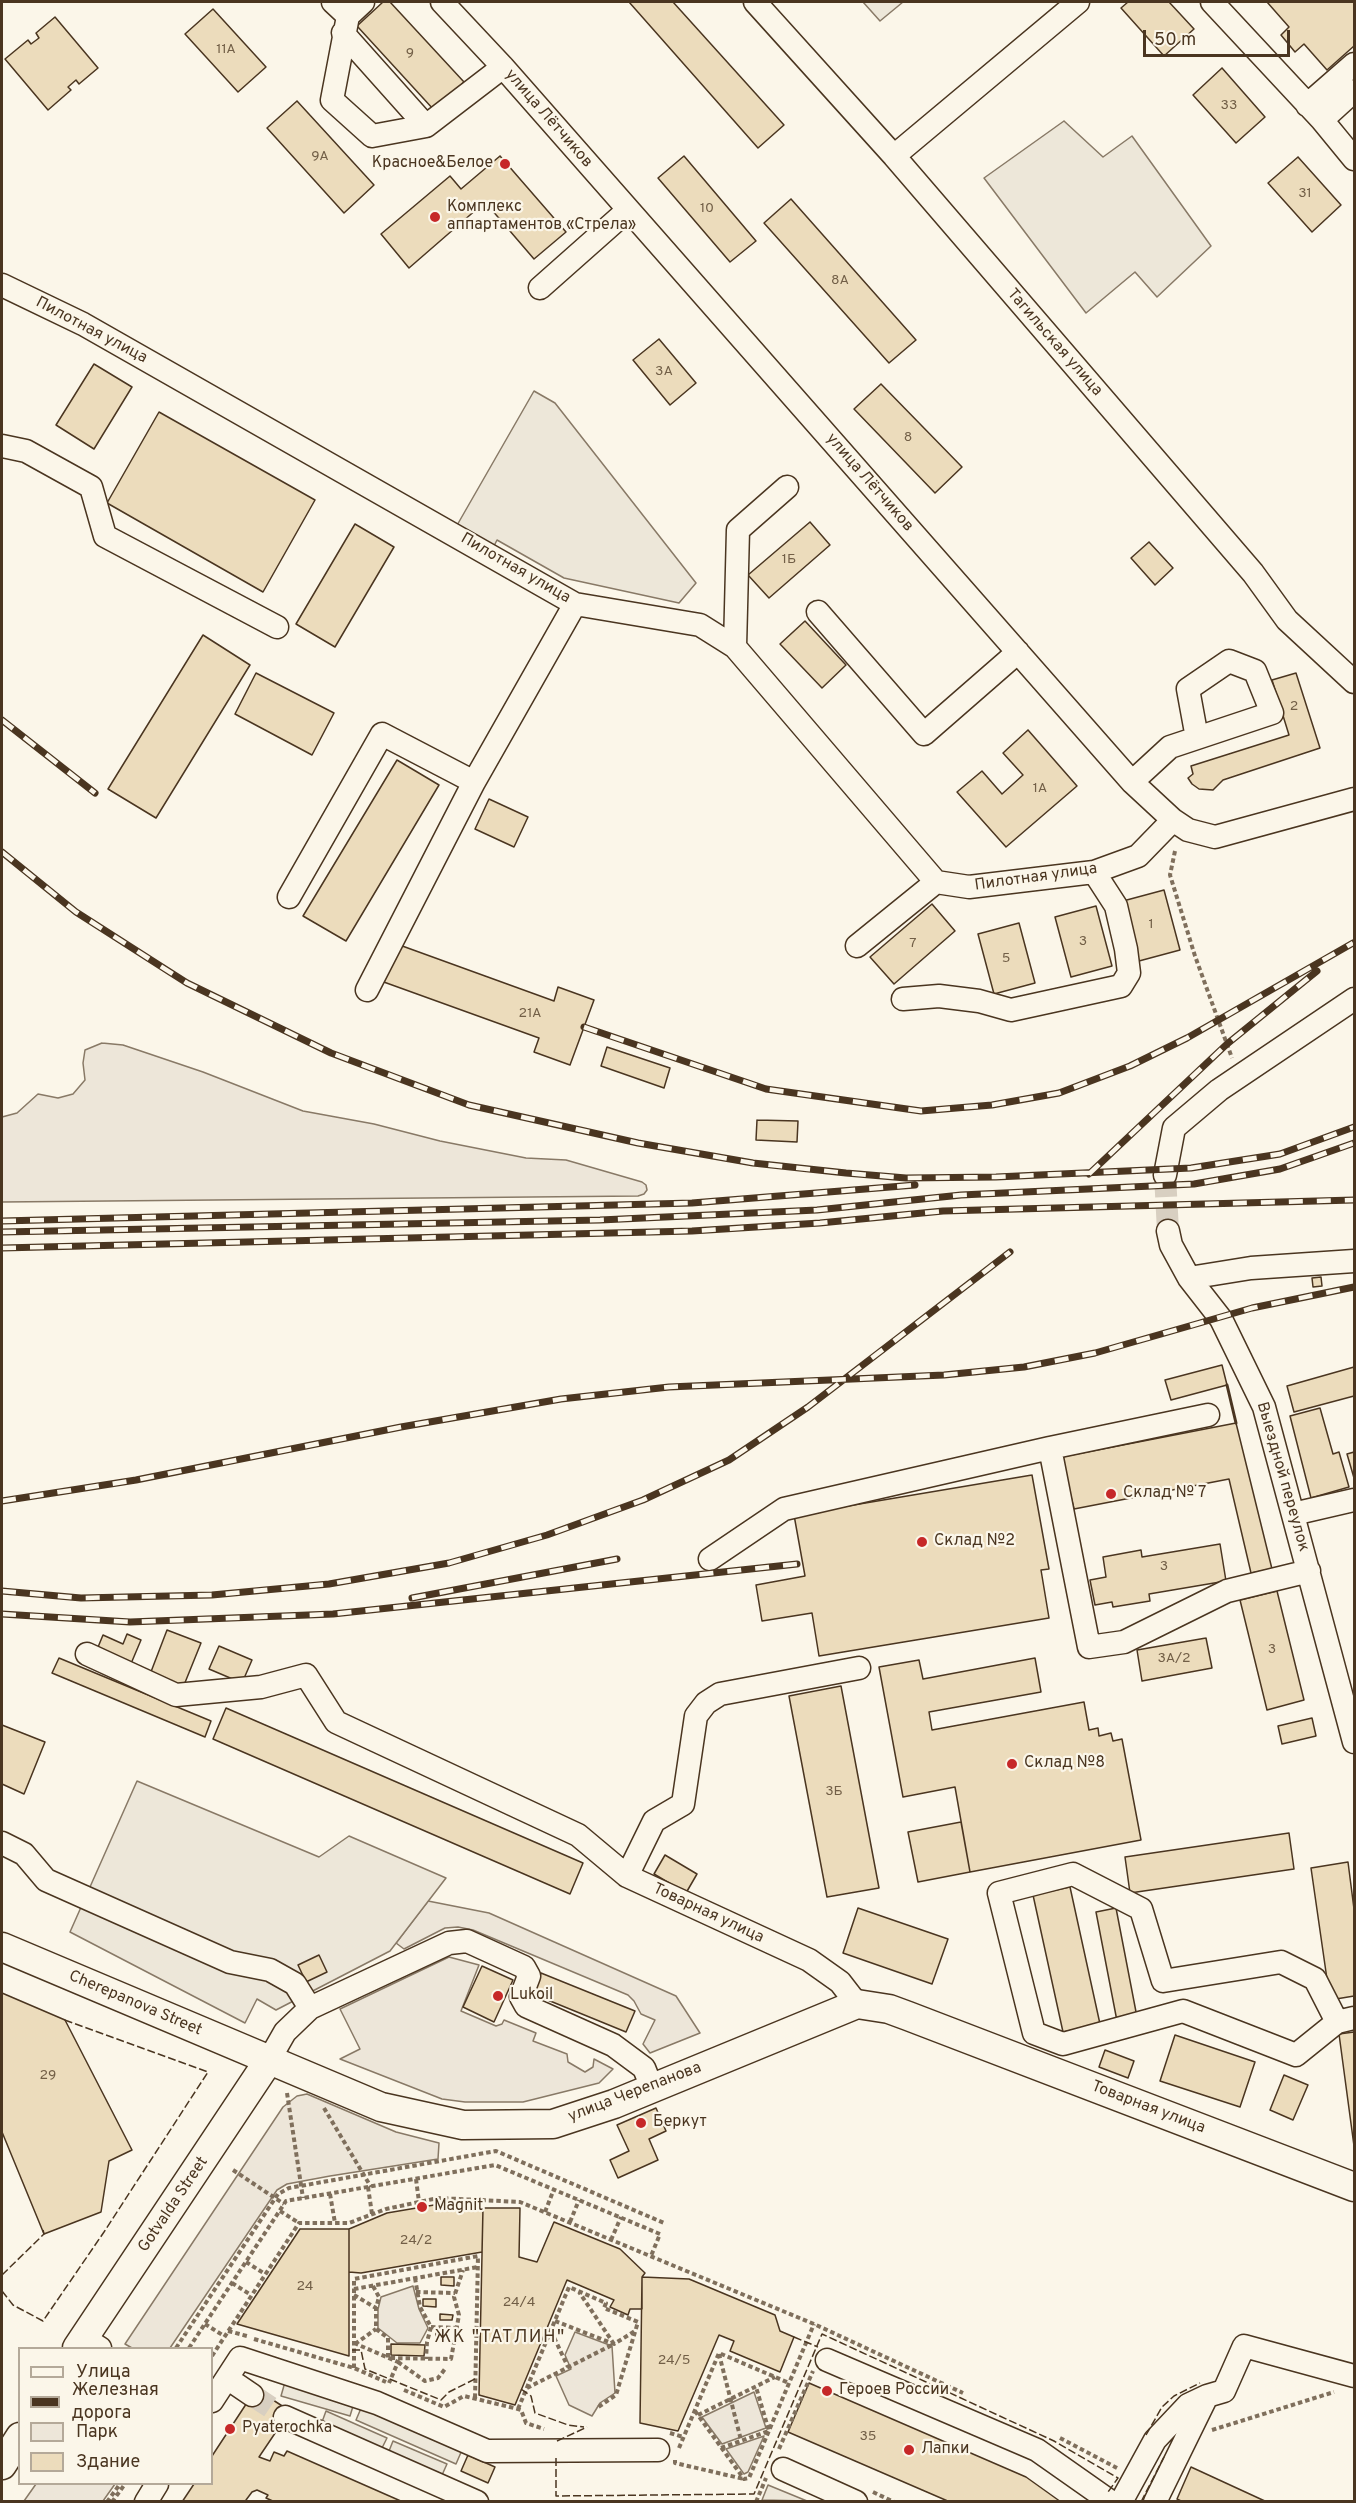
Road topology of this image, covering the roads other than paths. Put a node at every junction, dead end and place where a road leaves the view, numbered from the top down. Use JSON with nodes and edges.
{"nodes":[{"id":1,"x":442,"y":2,"type":"edge"},
{"id":2,"x":755,"y":2,"type":"edge"},
{"id":3,"x":1077,"y":2,"type":"edge"},
{"id":4,"x":1212,"y":2,"type":"edge"},
{"id":5,"x":347,"y":13,"type":"edge"},
{"id":6,"x":1354,"y":64,"type":"edge"},
{"id":7,"x":503,"y":67,"type":"junction"},
{"id":8,"x":1354,"y":91,"type":"edge"},
{"id":9,"x":1315,"y":112,"type":"junction"},
{"id":10,"x":426,"y":126,"type":"junction"},
{"id":11,"x":894,"y":156,"type":"junction"},
{"id":12,"x":1354,"y":159,"type":"edge"},
{"id":13,"x":628,"y":210,"type":"junction"},
{"id":14,"x":2,"y":285,"type":"edge"},
{"id":15,"x":540,"y":288,"type":"dead end"},
{"id":16,"x":2,"y":446,"type":"edge"},
{"id":17,"x":787,"y":487,"type":"dead end"},
{"id":18,"x":575,"y":603,"type":"junction"},
{"id":19,"x":818,"y":612,"type":"dead end"},
{"id":20,"x":277,"y":627,"type":"dead end"},
{"id":21,"x":735,"y":647,"type":"junction"},
{"id":22,"x":1018,"y":652,"type":"junction"},
{"id":23,"x":1354,"y":682,"type":"edge"},
{"id":24,"x":1197,"y":738,"type":"dead end"},
{"id":25,"x":474,"y":782,"type":"junction"},
{"id":26,"x":1132,"y":782,"type":"junction"},
{"id":27,"x":1354,"y":799,"type":"edge"},
{"id":28,"x":1173,"y":820,"type":"junction"},
{"id":29,"x":1094,"y":872,"type":"junction"},
{"id":30,"x":936,"y":882,"type":"junction"},
{"id":31,"x":289,"y":897,"type":"dead end"},
{"id":32,"x":857,"y":946,"type":"dead end"},
{"id":33,"x":367,"y":990,"type":"dead end"},
{"id":34,"x":903,"y":999,"type":"dead end"},
{"id":35,"x":1354,"y":999,"type":"edge"},
{"id":36,"x":1165,"y":1175,"type":"tunnel mouth"},
{"id":37,"x":1168,"y":1231,"type":"tunnel mouth"},
{"id":38,"x":1354,"y":1261,"type":"edge"},
{"id":39,"x":1189,"y":1278,"type":"junction"},
{"id":40,"x":1208,"y":1415,"type":"dead end"},
{"id":41,"x":1050,"y":1448,"type":"junction"},
{"id":42,"x":1354,"y":1500,"type":"edge"},
{"id":43,"x":1293,"y":1515,"type":"junction"},
{"id":44,"x":710,"y":1560,"type":"dead end"},
{"id":45,"x":1309,"y":1571,"type":"junction"},
{"id":46,"x":87,"y":1654,"type":"dead end"},
{"id":47,"x":859,"y":1668,"type":"dead end"},
{"id":48,"x":1354,"y":1742,"type":"edge"},
{"id":49,"x":2,"y":1843,"type":"edge"},
{"id":50,"x":627,"y":1876,"type":"junction"},
{"id":51,"x":2,"y":1947,"type":"edge"},
{"id":52,"x":857,"y":2004,"type":"junction"},
{"id":53,"x":310,"y":2008,"type":"junction"},
{"id":54,"x":1346,"y":2020,"type":"edge"},
{"id":55,"x":269,"y":2060,"type":"junction"},
{"id":56,"x":652,"y":2088,"type":"junction"},
{"id":57,"x":1354,"y":2187,"type":"edge"},
{"id":58,"x":87,"y":2345,"type":"edge"},
{"id":59,"x":827,"y":2360,"type":"road end"},
{"id":60,"x":227,"y":2379,"type":"junction"},
{"id":61,"x":1349,"y":2383,"type":"edge"},
{"id":62,"x":252,"y":2395,"type":"tunnel mouth"},
{"id":63,"x":1207,"y":2396,"type":"junction"},
{"id":64,"x":213,"y":2400,"type":"edge"},
{"id":65,"x":285,"y":2417,"type":"tunnel mouth"},
{"id":66,"x":18,"y":2440,"type":"edge"},
{"id":67,"x":658,"y":2450,"type":"dead end"},
{"id":68,"x":2,"y":2465,"type":"edge"},
{"id":69,"x":776,"y":2466,"type":"road end"},
{"id":70,"x":156,"y":2485,"type":"edge"},
{"id":71,"x":146,"y":2502,"type":"edge"},
{"id":72,"x":477,"y":2502,"type":"edge"},
{"id":73,"x":856,"y":2502,"type":"edge"},
{"id":74,"x":1111,"y":2502,"type":"edge"},
{"id":75,"x":1121,"y":2502,"type":"edge"},
{"id":76,"x":1155,"y":2502,"type":"edge"}],
"edges":[{"from":1,"to":7,"type":"street","name":"улица Лётчиков"},
{"from":2,"to":11,"type":"street","name":"Тагильская улица"},
{"from":3,"to":11,"type":"street"},
{"from":4,"to":9,"type":"street"},
{"from":5,"to":10,"type":"street"},
{"from":5,"to":10,"type":"street"},
{"from":6,"to":9,"type":"street"},
{"from":7,"to":10,"type":"street"},
{"from":7,"to":13,"type":"street","name":"улица Лётчиков"},
{"from":8,"to":9,"type":"street"},
{"from":9,"to":12,"type":"street"},
{"from":11,"to":23,"type":"street","name":"Тагильская улица"},
{"from":13,"to":15,"type":"street"},
{"from":13,"to":22,"type":"street","name":"улица Лётчиков"},
{"from":14,"to":18,"type":"street","name":"Пилотная улица"},
{"from":16,"to":20,"type":"street"},
{"from":17,"to":21,"type":"street"},
{"from":18,"to":21,"type":"street","name":"Пилотная улица"},
{"from":18,"to":25,"type":"street"},
{"from":19,"to":22,"type":"street"},
{"from":21,"to":30,"type":"street","name":"Пилотная улица"},
{"from":22,"to":26,"type":"street","name":"улица Лётчиков"},
{"from":24,"to":26,"type":"street"},
{"from":25,"to":31,"type":"street"},
{"from":25,"to":33,"type":"street"},
{"from":26,"to":28,"type":"street","name":"улица Лётчиков"},
{"from":27,"to":28,"type":"street","name":"улица Лётчиков"},
{"from":28,"to":29,"type":"street","name":"Пилотная улица"},
{"from":29,"to":30,"type":"street","name":"Пилотная улица"},
{"from":29,"to":34,"type":"street"},
{"from":30,"to":32,"type":"street"},
{"from":35,"to":36,"type":"street"},
{"from":37,"to":39,"type":"street","name":"Выездной переулок"},
{"from":38,"to":39,"type":"street"},
{"from":39,"to":43,"type":"street","name":"Выездной переулок"},
{"from":40,"to":41,"type":"street"},
{"from":41,"to":44,"type":"street"},
{"from":41,"to":45,"type":"street"},
{"from":42,"to":43,"type":"street"},
{"from":43,"to":45,"type":"street","name":"Выездной переулок"},
{"from":45,"to":48,"type":"street","name":"Выездной переулок"},
{"from":46,"to":50,"type":"street","name":"Товарная улица"},
{"from":47,"to":50,"type":"street"},
{"from":49,"to":53,"type":"street"},
{"from":50,"to":52,"type":"street","name":"Товарная улица"},
{"from":51,"to":55,"type":"main road","name":"Cherepanova Street"},
{"from":52,"to":56,"type":"main road","name":"улица Черепанова"},
{"from":52,"to":57,"type":"main road","name":"Товарная улица"},
{"from":53,"to":55,"type":"street"},
{"from":53,"to":56,"type":"street"},
{"from":54,"to":54,"type":"street"},
{"from":55,"to":56,"type":"main road","name":"улица Черепанова"},
{"from":55,"to":58,"type":"main road","name":"Gotvalda Street"},
{"from":59,"to":74,"type":"street"},
{"from":60,"to":62,"type":"street"},
{"from":60,"to":64,"type":"street"},
{"from":60,"to":67,"type":"street"},
{"from":61,"to":63,"type":"street"},
{"from":63,"to":75,"type":"street"},
{"from":63,"to":76,"type":"street"},
{"from":65,"to":72,"type":"street"},
{"from":66,"to":68,"type":"main road"},
{"from":69,"to":73,"type":"street"},
{"from":70,"to":71,"type":"street"}]}
